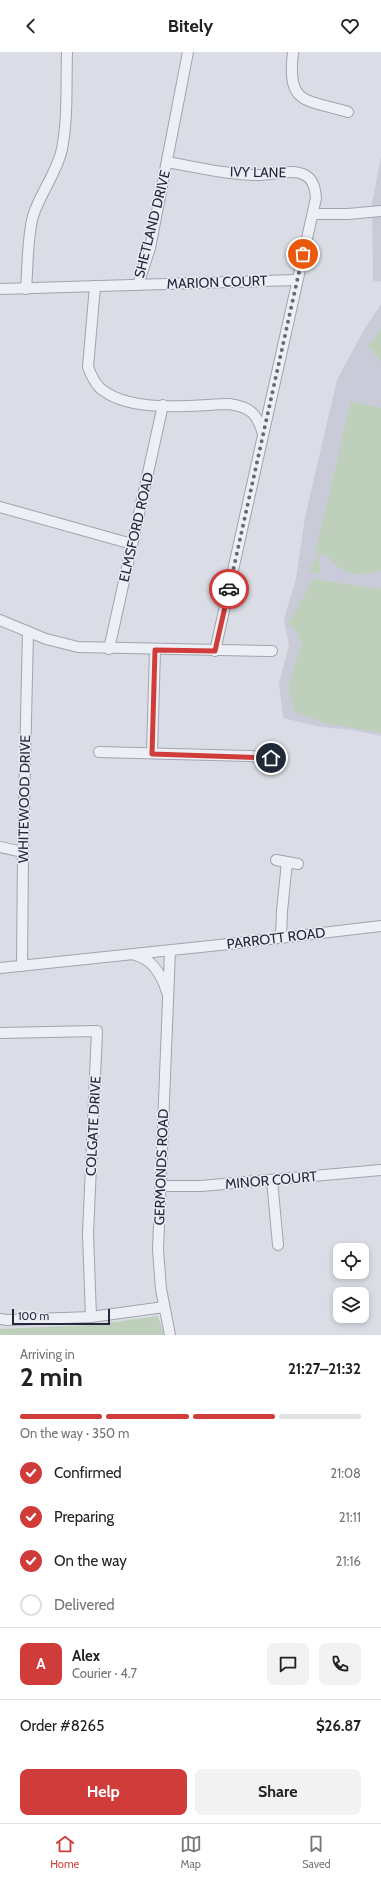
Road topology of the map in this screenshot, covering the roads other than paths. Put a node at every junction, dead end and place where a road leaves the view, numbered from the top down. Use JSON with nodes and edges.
{"nodes":[{"id":1,"x":67,"y":52,"type":"edge"},
{"id":2,"x":188,"y":52,"type":"edge"},
{"id":3,"x":293,"y":52,"type":"edge"},
{"id":4,"x":348,"y":112,"type":"dead end"},
{"id":5,"x":167,"y":162,"type":"junction"},
{"id":6,"x":381,"y":211,"type":"edge"},
{"id":7,"x":313,"y":214,"type":"junction"},
{"id":8,"x":297,"y":280,"type":"junction"},
{"id":9,"x":138,"y":285,"type":"junction"},
{"id":10,"x":95,"y":286,"type":"junction"},
{"id":11,"x":0,"y":289,"type":"edge"},
{"id":12,"x":26,"y":289,"type":"junction"},
{"id":13,"x":163,"y":405,"type":"junction"},
{"id":14,"x":263,"y":436,"type":"junction"},
{"id":15,"x":0,"y":507,"type":"edge"},
{"id":16,"x":132,"y":544,"type":"junction"},
{"id":17,"x":0,"y":620,"type":"edge"},
{"id":18,"x":28,"y":632,"type":"junction"},
{"id":19,"x":109,"y":649,"type":"junction"},
{"id":20,"x":155,"y":650,"type":"junction"},
{"id":21,"x":215,"y":651,"type":"junction"},
{"id":22,"x":272,"y":651,"type":"dead end"},
{"id":23,"x":99,"y":752,"type":"dead end"},
{"id":24,"x":152,"y":754,"type":"junction"},
{"id":25,"x":282,"y":759,"type":"dead end"},
{"id":26,"x":0,"y":847,"type":"edge"},
{"id":27,"x":23,"y":852,"type":"junction"},
{"id":28,"x":276,"y":860,"type":"dead end"},
{"id":29,"x":287,"y":862,"type":"junction"},
{"id":30,"x":298,"y":864,"type":"dead end"},
{"id":31,"x":381,"y":926,"type":"edge"},
{"id":32,"x":281,"y":938,"type":"junction"},
{"id":33,"x":170,"y":951,"type":"junction"},
{"id":34,"x":133,"y":955,"type":"junction"},
{"id":35,"x":22,"y":966,"type":"junction"},
{"id":36,"x":0,"y":968,"type":"edge"},
{"id":37,"x":169,"y":998,"type":"junction"},
{"id":38,"x":0,"y":1033,"type":"edge"},
{"id":39,"x":381,"y":1170,"type":"edge"},
{"id":40,"x":272,"y":1180,"type":"junction"},
{"id":41,"x":161,"y":1186,"type":"junction"},
{"id":42,"x":278,"y":1245,"type":"dead end"},
{"id":43,"x":164,"y":1307,"type":"junction"},
{"id":44,"x":91,"y":1317,"type":"junction"},
{"id":45,"x":0,"y":1319,"type":"edge"},
{"id":46,"x":170,"y":1335,"type":"edge"}],
"edges":[{"from":1,"to":12,"type":"street"},
{"from":2,"to":5,"type":"street","name":"SHETLAND DRIVE"},
{"from":3,"to":4,"type":"street"},
{"from":5,"to":7,"type":"street","name":"IVY LANE"},
{"from":5,"to":9,"type":"street","name":"SHETLAND DRIVE"},
{"from":6,"to":7,"type":"street"},
{"from":7,"to":8,"type":"street"},
{"from":8,"to":9,"type":"street","name":"MARION COURT"},
{"from":8,"to":14,"type":"street"},
{"from":9,"to":10,"type":"street","name":"SHETLAND DRIVE"},
{"from":10,"to":12,"type":"street","name":"SHETLAND DRIVE"},
{"from":10,"to":13,"type":"street"},
{"from":11,"to":12,"type":"street","name":"SHETLAND DRIVE"},
{"from":13,"to":14,"type":"street"},
{"from":13,"to":16,"type":"street","name":"ELMSFORD ROAD"},
{"from":14,"to":21,"type":"street"},
{"from":15,"to":16,"type":"street"},
{"from":16,"to":19,"type":"street","name":"ELMSFORD ROAD"},
{"from":17,"to":18,"type":"street"},
{"from":18,"to":19,"type":"street"},
{"from":18,"to":27,"type":"street","name":"WHITEWOOD DRIVE"},
{"from":19,"to":20,"type":"street"},
{"from":20,"to":21,"type":"street"},
{"from":20,"to":24,"type":"street"},
{"from":21,"to":22,"type":"street"},
{"from":23,"to":24,"type":"street"},
{"from":24,"to":25,"type":"street"},
{"from":26,"to":27,"type":"street"},
{"from":27,"to":35,"type":"street","name":"WHITEWOOD DRIVE"},
{"from":28,"to":29,"type":"street"},
{"from":29,"to":30,"type":"street"},
{"from":29,"to":32,"type":"street"},
{"from":31,"to":32,"type":"street","name":"PARROTT ROAD"},
{"from":32,"to":33,"type":"street","name":"PARROTT ROAD"},
{"from":33,"to":34,"type":"street"},
{"from":33,"to":37,"type":"street","name":"GERMONDS ROAD"},
{"from":34,"to":35,"type":"street"},
{"from":34,"to":37,"type":"street","name":"GERMONDS ROAD"},
{"from":35,"to":36,"type":"street"},
{"from":37,"to":41,"type":"street","name":"GERMONDS ROAD"},
{"from":38,"to":44,"type":"street","name":"COLGATE DRIVE"},
{"from":39,"to":40,"type":"street","name":"MINOR COURT"},
{"from":40,"to":41,"type":"street","name":"MINOR COURT"},
{"from":40,"to":42,"type":"street"},
{"from":41,"to":43,"type":"street","name":"GERMONDS ROAD"},
{"from":43,"to":44,"type":"street"},
{"from":43,"to":46,"type":"street","name":"GERMONDS ROAD"},
{"from":44,"to":45,"type":"street"}]}
